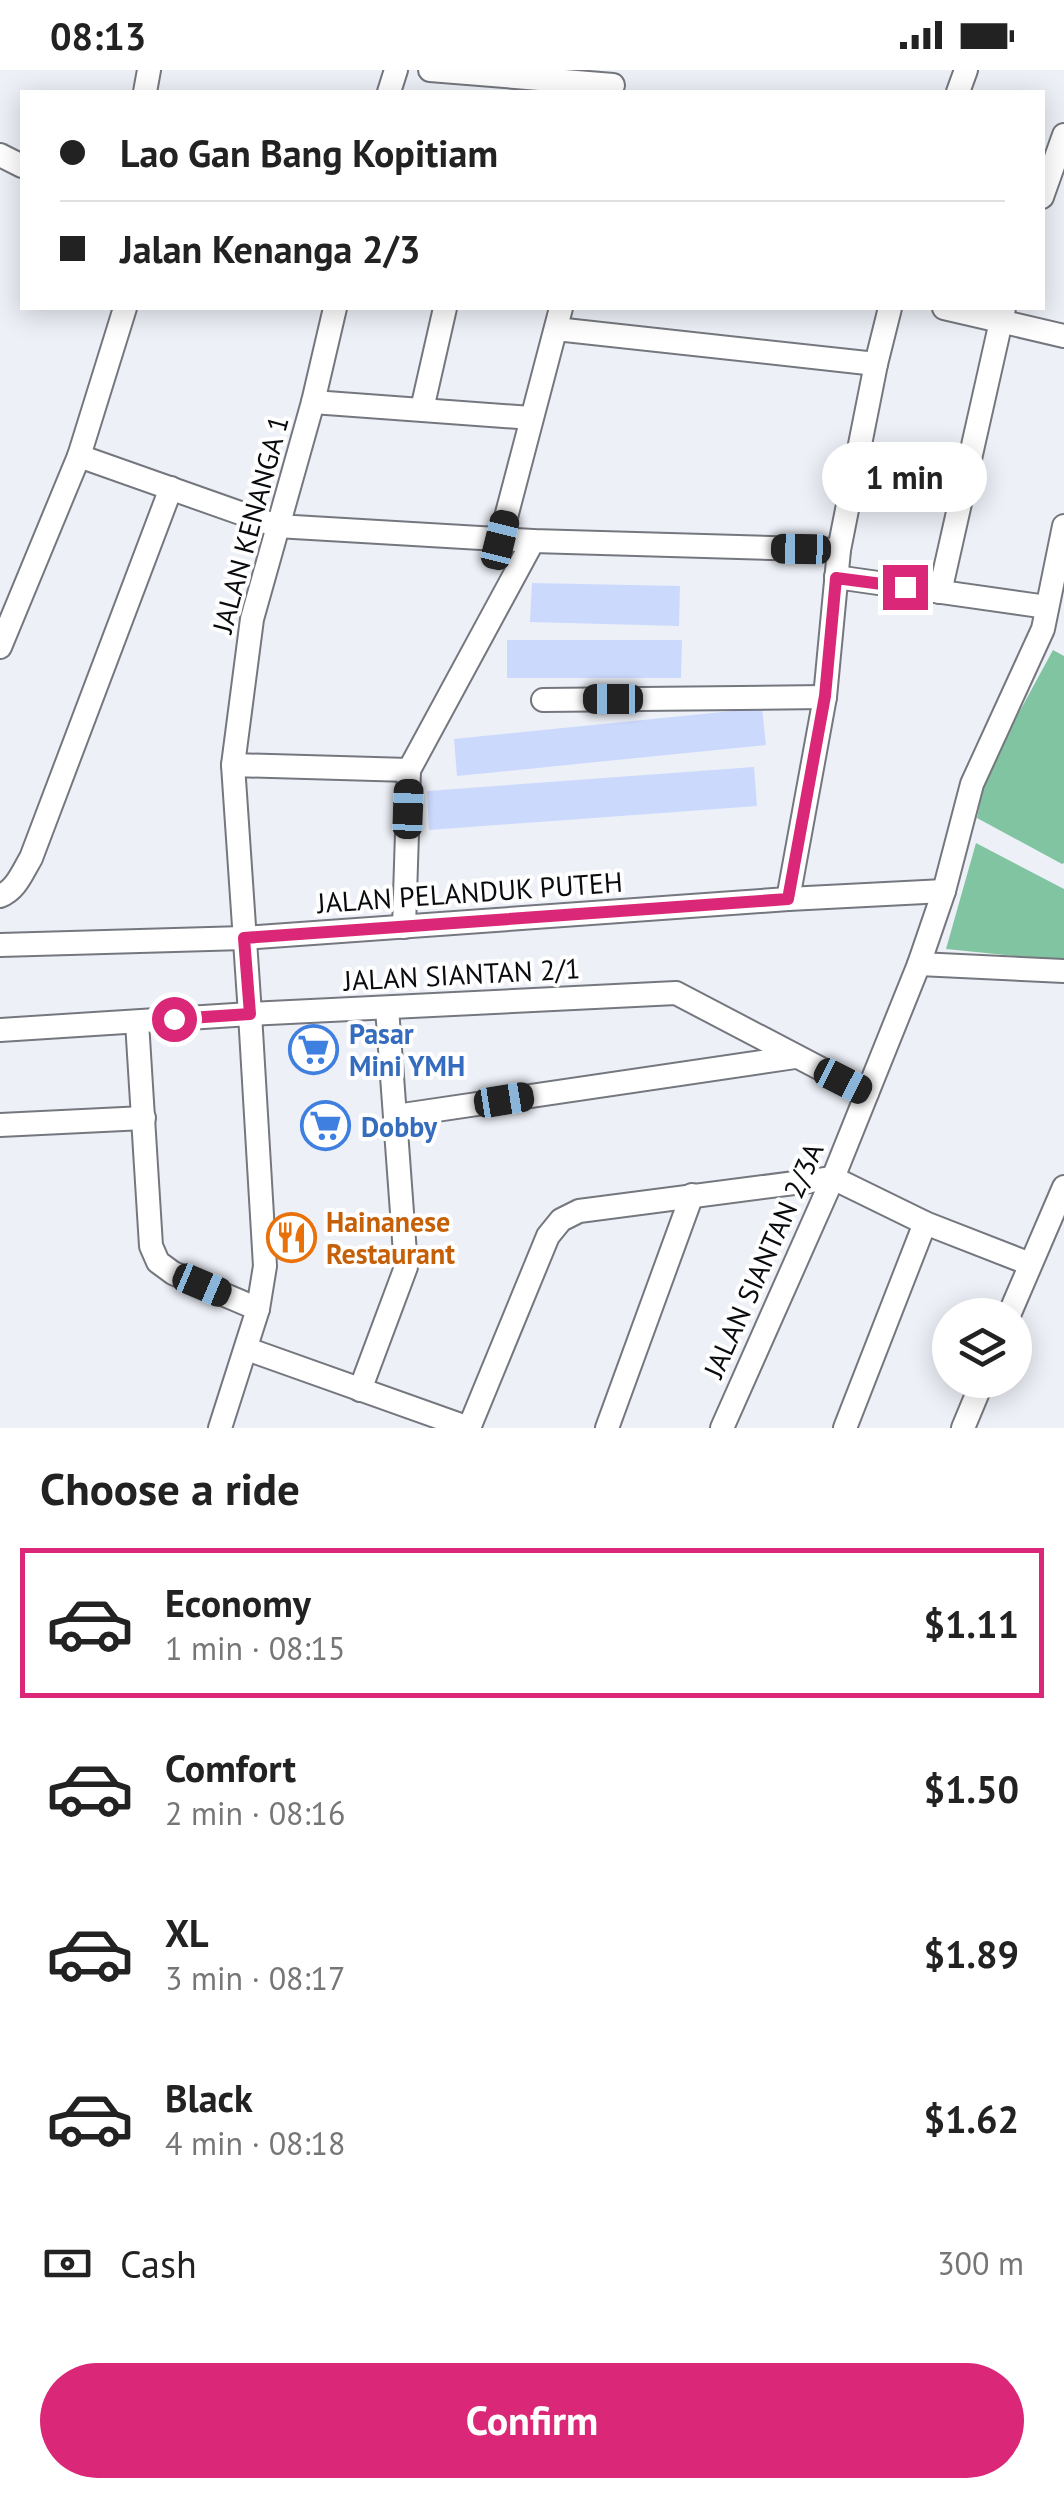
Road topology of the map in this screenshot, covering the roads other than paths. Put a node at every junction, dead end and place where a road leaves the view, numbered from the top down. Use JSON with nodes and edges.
{"nodes":[{"id":1,"x":430,"y":70,"type":"edge"},
{"id":2,"x":614,"y":82,"type":"edge"},
{"id":3,"x":1064,"y":135,"type":"edge"},
{"id":4,"x":1045,"y":188,"type":"edge"},
{"id":5,"x":124,"y":310,"type":"edge"},
{"id":6,"x":335,"y":310,"type":"edge"},
{"id":7,"x":445,"y":310,"type":"edge"},
{"id":8,"x":890,"y":310,"type":"edge"},
{"id":9,"x":967,"y":310,"type":"edge"},
{"id":10,"x":1002,"y":313,"type":"edge"},
{"id":11,"x":558,"y":318,"type":"edge"},
{"id":12,"x":1064,"y":336,"type":"edge"},
{"id":13,"x":876,"y":364,"type":"junction"},
{"id":14,"x":313,"y":402,"type":"junction"},
{"id":15,"x":422,"y":409,"type":"junction"},
{"id":16,"x":531,"y":418,"type":"junction"},
{"id":17,"x":79,"y":456,"type":"junction"},
{"id":18,"x":171,"y":488,"type":"junction"},
{"id":19,"x":277,"y":526,"type":"junction"},
{"id":20,"x":1064,"y":526,"type":"edge"},
{"id":21,"x":500,"y":540,"type":"junction"},
{"id":22,"x":534,"y":541,"type":"junction"},
{"id":23,"x":839,"y":550,"type":"junction"},
{"id":24,"x":836,"y":578,"type":"junction"},
{"id":25,"x":940,"y":592,"type":"junction"},
{"id":26,"x":1045,"y":618,"type":"junction"},
{"id":27,"x":0,"y":646,"type":"edge"},
{"id":28,"x":825,"y":696,"type":"junction"},
{"id":29,"x":542,"y":700,"type":"dead end"},
{"id":30,"x":233,"y":765,"type":"junction"},
{"id":31,"x":410,"y":770,"type":"junction"},
{"id":32,"x":944,"y":891,"type":"junction"},
{"id":33,"x":0,"y":896,"type":"edge"},
{"id":34,"x":788,"y":899,"type":"junction"},
{"id":35,"x":404,"y":927,"type":"junction"},
{"id":36,"x":244,"y":938,"type":"junction"},
{"id":37,"x":0,"y":945,"type":"edge"},
{"id":38,"x":919,"y":964,"type":"junction"},
{"id":39,"x":1064,"y":971,"type":"edge"},
{"id":40,"x":387,"y":1008,"type":"junction"},
{"id":41,"x":250,"y":1014,"type":"junction"},
{"id":42,"x":136,"y":1022,"type":"junction"},
{"id":43,"x":0,"y":1030,"type":"edge"},
{"id":44,"x":794,"y":1057,"type":"junction"},
{"id":45,"x":867,"y":1093,"type":"junction"},
{"id":46,"x":396,"y":1116,"type":"junction"},
{"id":47,"x":144,"y":1118,"type":"junction"},
{"id":48,"x":0,"y":1125,"type":"edge"},
{"id":49,"x":833,"y":1178,"type":"junction"},
{"id":50,"x":1064,"y":1187,"type":"edge"},
{"id":51,"x":692,"y":1194,"type":"junction"},
{"id":52,"x":925,"y":1223,"type":"junction"},
{"id":53,"x":1030,"y":1264,"type":"junction"},
{"id":54,"x":1016,"y":1298,"type":"edge"},
{"id":55,"x":258,"y":1309,"type":"junction"},
{"id":56,"x":247,"y":1349,"type":"junction"},
{"id":57,"x":360,"y":1390,"type":"junction"},
{"id":58,"x":976,"y":1398,"type":"edge"},
{"id":59,"x":220,"y":1428,"type":"edge"},
{"id":60,"x":469,"y":1428,"type":"edge"},
{"id":61,"x":607,"y":1428,"type":"edge"},
{"id":62,"x":722,"y":1428,"type":"edge"},
{"id":63,"x":845,"y":1428,"type":"edge"},
{"id":64,"x":963,"y":1428,"type":"edge"}],
"edges":[{"from":1,"to":2,"type":"street"},
{"from":3,"to":4,"type":"street"},
{"from":5,"to":17,"type":"street"},
{"from":6,"to":14,"type":"street","name":"JALAN KENANGA 1"},
{"from":7,"to":15,"type":"street"},
{"from":8,"to":13,"type":"street"},
{"from":9,"to":10,"type":"street"},
{"from":10,"to":12,"type":"street"},
{"from":10,"to":25,"type":"street"},
{"from":11,"to":13,"type":"street"},
{"from":11,"to":16,"type":"street"},
{"from":13,"to":23,"type":"street"},
{"from":14,"to":15,"type":"street"},
{"from":14,"to":19,"type":"street","name":"JALAN KENANGA 1"},
{"from":15,"to":16,"type":"street"},
{"from":16,"to":21,"type":"street"},
{"from":17,"to":18,"type":"street"},
{"from":17,"to":27,"type":"street"},
{"from":18,"to":19,"type":"street"},
{"from":18,"to":33,"type":"street"},
{"from":19,"to":21,"type":"street"},
{"from":19,"to":30,"type":"street","name":"JALAN KENANGA 1"},
{"from":20,"to":26,"type":"street","name":"JALAN SIANTAN 2/3A"},
{"from":21,"to":22,"type":"street"},
{"from":22,"to":23,"type":"street"},
{"from":22,"to":31,"type":"street"},
{"from":23,"to":24,"type":"street"},
{"from":24,"to":25,"type":"street"},
{"from":24,"to":28,"type":"street"},
{"from":25,"to":26,"type":"street"},
{"from":26,"to":32,"type":"street","name":"JALAN SIANTAN 2/3A"},
{"from":28,"to":29,"type":"street"},
{"from":28,"to":34,"type":"street"},
{"from":30,"to":31,"type":"street"},
{"from":30,"to":36,"type":"street","name":"JALAN KENANGA 1"},
{"from":31,"to":35,"type":"street"},
{"from":32,"to":34,"type":"street","name":"JALAN PELANDUK PUTEH"},
{"from":32,"to":38,"type":"street","name":"JALAN SIANTAN 2/3A"},
{"from":34,"to":35,"type":"street","name":"JALAN PELANDUK PUTEH"},
{"from":35,"to":36,"type":"street","name":"JALAN PELANDUK PUTEH"},
{"from":36,"to":37,"type":"street","name":"JALAN PELANDUK PUTEH"},
{"from":36,"to":41,"type":"street","name":"JALAN KENANGA 1"},
{"from":38,"to":39,"type":"street"},
{"from":38,"to":45,"type":"street","name":"JALAN SIANTAN 2/3A"},
{"from":40,"to":41,"type":"street","name":"JALAN SIANTAN 2/1"},
{"from":40,"to":44,"type":"street","name":"JALAN SIANTAN 2/1"},
{"from":40,"to":46,"type":"street"},
{"from":41,"to":42,"type":"street","name":"JALAN SIANTAN 2/1"},
{"from":41,"to":55,"type":"street","name":"JALAN KENANGA 1"},
{"from":42,"to":43,"type":"street","name":"JALAN SIANTAN 2/1"},
{"from":42,"to":47,"type":"street"},
{"from":44,"to":45,"type":"street"},
{"from":44,"to":46,"type":"street"},
{"from":45,"to":49,"type":"street","name":"JALAN SIANTAN 2/3A"},
{"from":46,"to":57,"type":"street"},
{"from":47,"to":48,"type":"street"},
{"from":47,"to":55,"type":"street"},
{"from":49,"to":51,"type":"street"},
{"from":49,"to":52,"type":"street"},
{"from":49,"to":62,"type":"street","name":"JALAN SIANTAN 2/3A"},
{"from":50,"to":53,"type":"street"},
{"from":51,"to":60,"type":"street"},
{"from":51,"to":61,"type":"street"},
{"from":52,"to":53,"type":"street"},
{"from":52,"to":63,"type":"street"},
{"from":53,"to":54,"type":"street"},
{"from":55,"to":56,"type":"street","name":"JALAN KENANGA 1"},
{"from":56,"to":57,"type":"street"},
{"from":56,"to":59,"type":"street","name":"JALAN KENANGA 1"},
{"from":57,"to":60,"type":"street"},
{"from":58,"to":64,"type":"street"}]}
